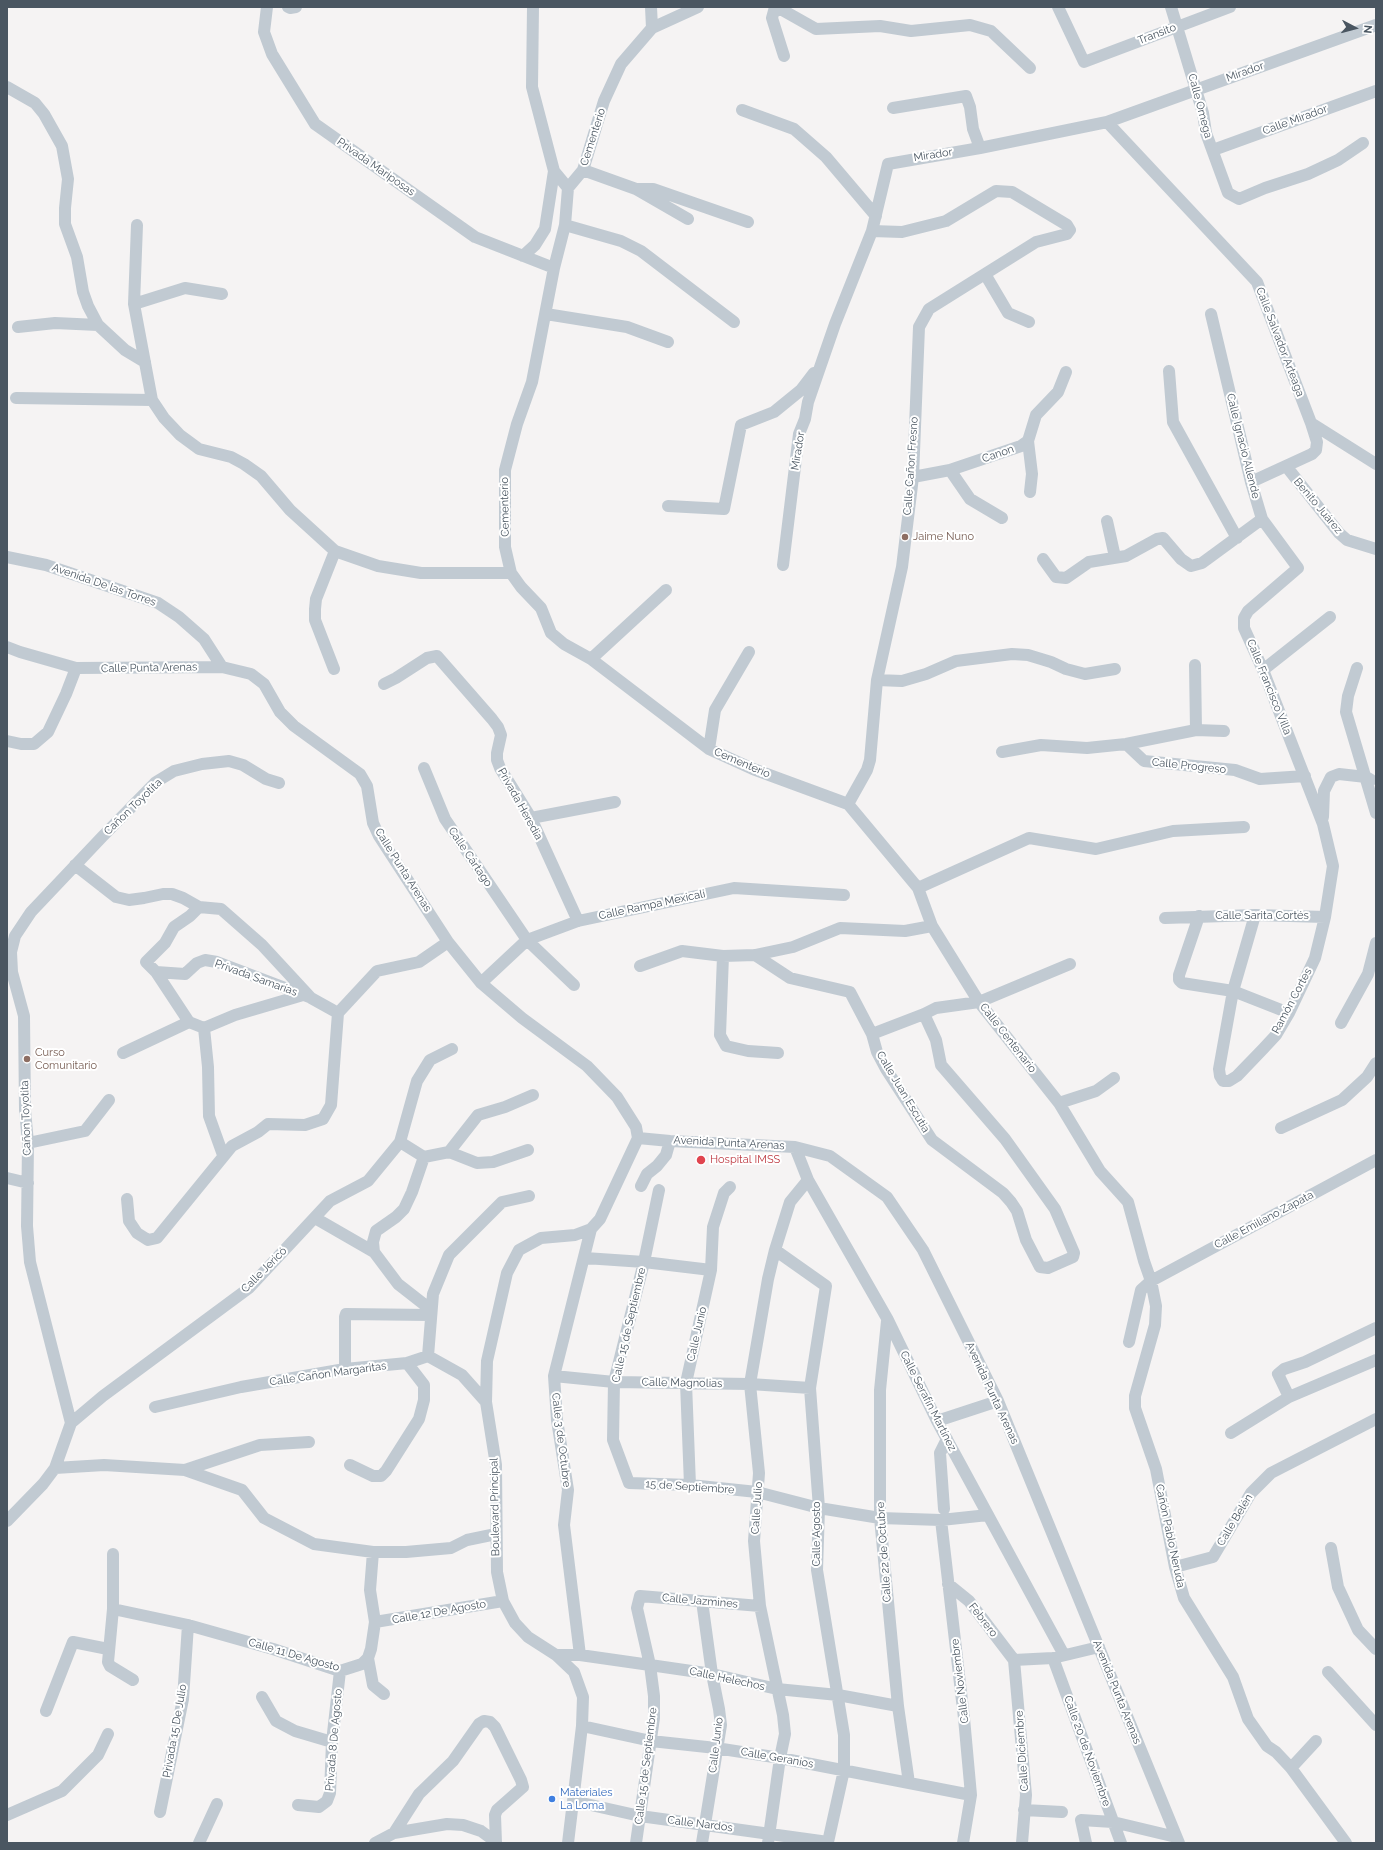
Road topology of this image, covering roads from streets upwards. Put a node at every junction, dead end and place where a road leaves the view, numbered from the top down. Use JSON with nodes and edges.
{"nodes":[{"id":1,"x":267,"y":7,"type":"edge"},
{"id":2,"x":288,"y":7,"type":"edge"},
{"id":3,"x":296,"y":7,"type":"edge"},
{"id":4,"x":533,"y":7,"type":"edge"},
{"id":5,"x":651,"y":7,"type":"edge"},
{"id":6,"x":698,"y":7,"type":"edge"},
{"id":7,"x":776,"y":7,"type":"edge"},
{"id":8,"x":1058,"y":7,"type":"edge"},
{"id":9,"x":1171,"y":7,"type":"edge"},
{"id":10,"x":1230,"y":7,"type":"edge"},
{"id":11,"x":1376,"y":25,"type":"edge"},
{"id":12,"x":1178,"y":26,"type":"junction"},
{"id":13,"x":652,"y":28,"type":"junction"},
{"id":14,"x":784,"y":56,"type":"dead end"},
{"id":15,"x":1030,"y":68,"type":"dead end"},
{"id":16,"x":7,"y":87,"type":"edge"},
{"id":17,"x":1196,"y":90,"type":"junction"},
{"id":18,"x":1376,"y":91,"type":"edge"},
{"id":19,"x":893,"y":108,"type":"dead end"},
{"id":20,"x":742,"y":110,"type":"dead end"},
{"id":21,"x":1107,"y":122,"type":"junction"},
{"id":22,"x":1363,"y":143,"type":"dead end"},
{"id":23,"x":980,"y":148,"type":"junction"},
{"id":24,"x":1213,"y":150,"type":"junction"},
{"id":25,"x":583,"y":170,"type":"junction"},
{"id":26,"x":554,"y":171,"type":"junction"},
{"id":27,"x":568,"y":188,"type":"junction"},
{"id":28,"x":636,"y":189,"type":"junction"},
{"id":29,"x":876,"y":216,"type":"junction"},
{"id":30,"x":688,"y":219,"type":"dead end"},
{"id":31,"x":748,"y":222,"type":"dead end"},
{"id":32,"x":137,"y":225,"type":"dead end"},
{"id":33,"x":565,"y":225,"type":"junction"},
{"id":34,"x":872,"y":231,"type":"junction"},
{"id":35,"x":523,"y":256,"type":"junction"},
{"id":36,"x":554,"y":268,"type":"junction"},
{"id":37,"x":985,"y":274,"type":"junction"},
{"id":38,"x":222,"y":294,"type":"dead end"},
{"id":39,"x":134,"y":304,"type":"junction"},
{"id":40,"x":546,"y":314,"type":"junction"},
{"id":41,"x":1211,"y":314,"type":"dead end"},
{"id":42,"x":734,"y":322,"type":"dead end"},
{"id":43,"x":1029,"y":322,"type":"dead end"},
{"id":44,"x":98,"y":325,"type":"junction"},
{"id":45,"x":18,"y":327,"type":"dead end"},
{"id":46,"x":668,"y":342,"type":"dead end"},
{"id":47,"x":145,"y":362,"type":"junction"},
{"id":48,"x":822,"y":363,"type":"junction"},
{"id":49,"x":1169,"y":371,"type":"dead end"},
{"id":50,"x":1066,"y":372,"type":"dead end"},
{"id":51,"x":16,"y":398,"type":"dead end"},
{"id":52,"x":152,"y":400,"type":"junction"},
{"id":53,"x":1312,"y":423,"type":"junction"},
{"id":54,"x":1028,"y":440,"type":"junction"},
{"id":55,"x":1376,"y":464,"type":"edge"},
{"id":56,"x":1286,"y":466,"type":"junction"},
{"id":57,"x":950,"y":470,"type":"junction"},
{"id":58,"x":912,"y":477,"type":"junction"},
{"id":59,"x":1251,"y":482,"type":"junction"},
{"id":60,"x":1030,"y":492,"type":"dead end"},
{"id":61,"x":668,"y":506,"type":"dead end"},
{"id":62,"x":1002,"y":518,"type":"dead end"},
{"id":63,"x":1262,"y":519,"type":"junction"},
{"id":64,"x":1107,"y":521,"type":"dead end"},
{"id":65,"x":1237,"y":538,"type":"junction"},
{"id":66,"x":1376,"y":549,"type":"edge"},
{"id":67,"x":335,"y":551,"type":"junction"},
{"id":68,"x":7,"y":557,"type":"edge"},
{"id":69,"x":1115,"y":557,"type":"junction"},
{"id":70,"x":1043,"y":559,"type":"dead end"},
{"id":71,"x":783,"y":565,"type":"dead end"},
{"id":72,"x":1298,"y":568,"type":"joint"},
{"id":73,"x":511,"y":572,"type":"junction"},
{"id":74,"x":666,"y":590,"type":"dead end"},
{"id":75,"x":1330,"y":618,"type":"dead end"},
{"id":76,"x":7,"y":647,"type":"edge"},
{"id":77,"x":749,"y":652,"type":"dead end"},
{"id":78,"x":590,"y":659,"type":"junction"},
{"id":79,"x":1195,"y":665,"type":"dead end"},
{"id":80,"x":222,"y":667,"type":"junction"},
{"id":81,"x":76,"y":668,"type":"junction"},
{"id":82,"x":1357,"y":668,"type":"dead end"},
{"id":83,"x":334,"y":669,"type":"dead end"},
{"id":84,"x":1115,"y":669,"type":"dead end"},
{"id":85,"x":1263,"y":670,"type":"junction"},
{"id":86,"x":877,"y":680,"type":"junction"},
{"id":87,"x":384,"y":684,"type":"dead end"},
{"id":88,"x":1196,"y":730,"type":"junction"},
{"id":89,"x":1224,"y":731,"type":"dead end"},
{"id":90,"x":7,"y":741,"type":"edge"},
{"id":91,"x":1126,"y":744,"type":"junction"},
{"id":92,"x":709,"y":749,"type":"junction"},
{"id":93,"x":1002,"y":752,"type":"dead end"},
{"id":94,"x":424,"y":768,"type":"dead end"},
{"id":95,"x":1305,"y":776,"type":"junction"},
{"id":96,"x":1371,"y":780,"type":"edge"},
{"id":97,"x":279,"y":783,"type":"dead end"},
{"id":98,"x":615,"y":802,"type":"dead end"},
{"id":99,"x":848,"y":804,"type":"junction"},
{"id":100,"x":1376,"y":813,"type":"edge"},
{"id":101,"x":531,"y":818,"type":"junction"},
{"id":102,"x":1323,"y":824,"type":"junction"},
{"id":103,"x":1244,"y":827,"type":"dead end"},
{"id":104,"x":75,"y":865,"type":"junction"},
{"id":105,"x":918,"y":888,"type":"junction"},
{"id":106,"x":844,"y":895,"type":"dead end"},
{"id":107,"x":199,"y":907,"type":"junction"},
{"id":108,"x":1256,"y":915,"type":"junction"},
{"id":109,"x":1199,"y":916,"type":"junction"},
{"id":110,"x":1325,"y":916,"type":"junction"},
{"id":111,"x":1165,"y":918,"type":"dead end"},
{"id":112,"x":578,"y":921,"type":"junction"},
{"id":113,"x":932,"y":926,"type":"junction"},
{"id":114,"x":527,"y":940,"type":"junction"},
{"id":115,"x":448,"y":942,"type":"junction"},
{"id":116,"x":1376,"y":943,"type":"edge"},
{"id":117,"x":756,"y":955,"type":"junction"},
{"id":118,"x":723,"y":956,"type":"junction"},
{"id":119,"x":1070,"y":964,"type":"dead end"},
{"id":120,"x":640,"y":966,"type":"dead end"},
{"id":121,"x":156,"y":972,"type":"junction"},
{"id":122,"x":481,"y":983,"type":"junction"},
{"id":123,"x":574,"y":985,"type":"dead end"},
{"id":124,"x":1233,"y":991,"type":"junction"},
{"id":125,"x":307,"y":997,"type":"junction"},
{"id":126,"x":979,"y":1002,"type":"junction"},
{"id":127,"x":338,"y":1013,"type":"junction"},
{"id":128,"x":1289,"y":1013,"type":"junction"},
{"id":129,"x":924,"y":1014,"type":"junction"},
{"id":130,"x":189,"y":1022,"type":"junction"},
{"id":131,"x":1341,"y":1023,"type":"dead end"},
{"id":132,"x":204,"y":1028,"type":"junction"},
{"id":133,"x":872,"y":1034,"type":"junction"},
{"id":134,"x":452,"y":1049,"type":"dead end"},
{"id":135,"x":123,"y":1053,"type":"dead end"},
{"id":136,"x":778,"y":1053,"type":"dead end"},
{"id":137,"x":1376,"y":1063,"type":"edge"},
{"id":138,"x":1114,"y":1078,"type":"dead end"},
{"id":139,"x":533,"y":1095,"type":"dead end"},
{"id":140,"x":109,"y":1100,"type":"dead end"},
{"id":141,"x":1059,"y":1103,"type":"junction"},
{"id":142,"x":1281,"y":1128,"type":"dead end"},
{"id":143,"x":638,"y":1138,"type":"junction"},
{"id":144,"x":670,"y":1141,"type":"junction"},
{"id":145,"x":400,"y":1142,"type":"junction"},
{"id":146,"x":28,"y":1143,"type":"junction"},
{"id":147,"x":795,"y":1146,"type":"junction"},
{"id":148,"x":528,"y":1150,"type":"dead end"},
{"id":149,"x":449,"y":1152,"type":"junction"},
{"id":150,"x":223,"y":1155,"type":"junction"},
{"id":151,"x":424,"y":1157,"type":"junction"},
{"id":152,"x":1376,"y":1160,"type":"edge"},
{"id":153,"x":7,"y":1178,"type":"edge"},
{"id":154,"x":808,"y":1180,"type":"junction"},
{"id":155,"x":28,"y":1183,"type":"junction"},
{"id":156,"x":641,"y":1186,"type":"dead end"},
{"id":157,"x":730,"y":1187,"type":"dead end"},
{"id":158,"x":659,"y":1190,"type":"dead end"},
{"id":159,"x":529,"y":1196,"type":"dead end"},
{"id":160,"x":127,"y":1199,"type":"dead end"},
{"id":161,"x":315,"y":1218,"type":"junction"},
{"id":162,"x":591,"y":1229,"type":"junction"},
{"id":163,"x":775,"y":1250,"type":"junction"},
{"id":164,"x":374,"y":1252,"type":"junction"},
{"id":165,"x":584,"y":1258,"type":"junction"},
{"id":166,"x":644,"y":1262,"type":"junction"},
{"id":167,"x":711,"y":1270,"type":"junction"},
{"id":168,"x":1151,"y":1281,"type":"junction"},
{"id":169,"x":430,"y":1312,"type":"junction"},
{"id":170,"x":888,"y":1320,"type":"junction"},
{"id":171,"x":1376,"y":1328,"type":"edge"},
{"id":172,"x":1129,"y":1342,"type":"dead end"},
{"id":173,"x":428,"y":1356,"type":"junction"},
{"id":174,"x":1376,"y":1360,"type":"edge"},
{"id":175,"x":407,"y":1364,"type":"junction"},
{"id":176,"x":345,"y":1369,"type":"junction"},
{"id":177,"x":554,"y":1376,"type":"junction"},
{"id":178,"x":614,"y":1382,"type":"junction"},
{"id":179,"x":686,"y":1383,"type":"junction"},
{"id":180,"x":750,"y":1384,"type":"junction"},
{"id":181,"x":810,"y":1388,"type":"junction"},
{"id":182,"x":1289,"y":1397,"type":"junction"},
{"id":183,"x":486,"y":1402,"type":"junction"},
{"id":184,"x":998,"y":1402,"type":"junction"},
{"id":185,"x":155,"y":1407,"type":"dead end"},
{"id":186,"x":1376,"y":1419,"type":"edge"},
{"id":187,"x":936,"y":1421,"type":"junction"},
{"id":188,"x":71,"y":1423,"type":"junction"},
{"id":189,"x":1231,"y":1433,"type":"dead end"},
{"id":190,"x":946,"y":1439,"type":"junction"},
{"id":191,"x":309,"y":1442,"type":"dead end"},
{"id":192,"x":350,"y":1465,"type":"dead end"},
{"id":193,"x":55,"y":1468,"type":"junction"},
{"id":194,"x":185,"y":1470,"type":"junction"},
{"id":195,"x":629,"y":1483,"type":"joint"},
{"id":196,"x":690,"y":1485,"type":"junction"},
{"id":197,"x":757,"y":1492,"type":"junction"},
{"id":198,"x":819,"y":1508,"type":"junction"},
{"id":199,"x":942,"y":1514,"type":"junction"},
{"id":200,"x":988,"y":1515,"type":"junction"},
{"id":201,"x":880,"y":1518,"type":"junction"},
{"id":202,"x":7,"y":1521,"type":"edge"},
{"id":203,"x":496,"y":1534,"type":"junction"},
{"id":204,"x":1332,"y":1548,"type":"dead end"},
{"id":205,"x":373,"y":1552,"type":"junction"},
{"id":206,"x":114,"y":1554,"type":"dead end"},
{"id":207,"x":1175,"y":1567,"type":"junction"},
{"id":208,"x":948,"y":1584,"type":"junction"},
{"id":209,"x":640,"y":1596,"type":"joint"},
{"id":210,"x":503,"y":1601,"type":"junction"},
{"id":211,"x":702,"y":1601,"type":"junction"},
{"id":212,"x":760,"y":1606,"type":"junction"},
{"id":213,"x":113,"y":1609,"type":"junction"},
{"id":214,"x":375,"y":1622,"type":"junction"},
{"id":215,"x":188,"y":1625,"type":"junction"},
{"id":216,"x":1098,"y":1647,"type":"junction"},
{"id":217,"x":108,"y":1649,"type":"junction"},
{"id":218,"x":1376,"y":1649,"type":"edge"},
{"id":219,"x":556,"y":1655,"type":"junction"},
{"id":220,"x":580,"y":1655,"type":"junction"},
{"id":221,"x":1059,"y":1657,"type":"junction"},
{"id":222,"x":368,"y":1658,"type":"junction"},
{"id":223,"x":1014,"y":1660,"type":"junction"},
{"id":224,"x":650,"y":1665,"type":"junction"},
{"id":225,"x":340,"y":1671,"type":"junction"},
{"id":226,"x":1328,"y":1672,"type":"dead end"},
{"id":227,"x":712,"y":1674,"type":"junction"},
{"id":228,"x":133,"y":1680,"type":"dead end"},
{"id":229,"x":777,"y":1689,"type":"junction"},
{"id":230,"x":384,"y":1694,"type":"dead end"},
{"id":231,"x":838,"y":1695,"type":"junction"},
{"id":232,"x":262,"y":1697,"type":"dead end"},
{"id":233,"x":898,"y":1706,"type":"junction"},
{"id":234,"x":46,"y":1711,"type":"dead end"},
{"id":235,"x":582,"y":1726,"type":"junction"},
{"id":236,"x":1376,"y":1726,"type":"edge"},
{"id":237,"x":108,"y":1734,"type":"dead end"},
{"id":238,"x":651,"y":1741,"type":"junction"},
{"id":239,"x":1316,"y":1741,"type":"dead end"},
{"id":240,"x":332,"y":1742,"type":"junction"},
{"id":241,"x":716,"y":1748,"type":"junction"},
{"id":242,"x":780,"y":1758,"type":"junction"},
{"id":243,"x":1291,"y":1768,"type":"junction"},
{"id":244,"x":844,"y":1770,"type":"junction"},
{"id":245,"x":909,"y":1784,"type":"junction"},
{"id":246,"x":971,"y":1795,"type":"junction"},
{"id":247,"x":573,"y":1801,"type":"junction"},
{"id":248,"x":217,"y":1804,"type":"dead end"},
{"id":249,"x":298,"y":1805,"type":"dead end"},
{"id":250,"x":1024,"y":1810,"type":"junction"},
{"id":251,"x":160,"y":1812,"type":"dead end"},
{"id":252,"x":1062,"y":1812,"type":"dead end"},
{"id":253,"x":7,"y":1815,"type":"edge"},
{"id":254,"x":640,"y":1816,"type":"junction"},
{"id":255,"x":1114,"y":1822,"type":"junction"},
{"id":256,"x":704,"y":1824,"type":"junction"},
{"id":257,"x":394,"y":1833,"type":"junction"},
{"id":258,"x":769,"y":1838,"type":"edge"},
{"id":259,"x":1177,"y":1840,"type":"edge"},
{"id":260,"x":496,"y":1842,"type":"edge"},
{"id":261,"x":828,"y":1842,"type":"joint"},
{"id":262,"x":199,"y":1843,"type":"edge"},
{"id":263,"x":375,"y":1843,"type":"edge"},
{"id":264,"x":568,"y":1843,"type":"edge"},
{"id":265,"x":636,"y":1843,"type":"edge"},
{"id":266,"x":702,"y":1843,"type":"edge"},
{"id":267,"x":963,"y":1843,"type":"edge"},
{"id":268,"x":1022,"y":1843,"type":"edge"},
{"id":269,"x":1086,"y":1843,"type":"edge"},
{"id":270,"x":1121,"y":1843,"type":"edge"},
{"id":271,"x":1346,"y":1843,"type":"edge"}],
"edges":[{"from":1,"to":35,"type":"street","name":"Privada Mariposas"},
{"from":2,"to":3,"type":"street"},
{"from":4,"to":26,"type":"street"},
{"from":5,"to":13,"type":"street"},
{"from":6,"to":13,"type":"street"},
{"from":7,"to":14,"type":"street"},
{"from":7,"to":15,"type":"street"},
{"from":8,"to":12,"type":"street","name":"Transito"},
{"from":9,"to":12,"type":"street","name":"Calle Omega"},
{"from":10,"to":12,"type":"street","name":"Transito"},
{"from":11,"to":17,"type":"street","name":"Mirador"},
{"from":12,"to":17,"type":"street","name":"Calle Omega"},
{"from":13,"to":25,"type":"street","name":"Cementerio"},
{"from":16,"to":44,"type":"street"},
{"from":17,"to":21,"type":"street","name":"Mirador"},
{"from":17,"to":24,"type":"street","name":"Calle Omega"},
{"from":18,"to":24,"type":"street","name":"Calle Mirador"},
{"from":19,"to":23,"type":"street"},
{"from":20,"to":29,"type":"street"},
{"from":21,"to":23,"type":"street","name":"Mirador"},
{"from":21,"to":53,"type":"street","name":"Calle Salvador Arteaga"},
{"from":22,"to":24,"type":"street","name":"Calle Omega"},
{"from":23,"to":29,"type":"street","name":"Mirador"},
{"from":25,"to":27,"type":"street","name":"Cementerio"},
{"from":25,"to":28,"type":"street"},
{"from":26,"to":27,"type":"street"},
{"from":26,"to":35,"type":"street"},
{"from":27,"to":33,"type":"street","name":"Cementerio"},
{"from":28,"to":30,"type":"street"},
{"from":28,"to":31,"type":"street"},
{"from":29,"to":34,"type":"street","name":"Mirador"},
{"from":32,"to":39,"type":"street"},
{"from":33,"to":36,"type":"street","name":"Cementerio"},
{"from":33,"to":42,"type":"street"},
{"from":34,"to":37,"type":"street","name":"Calle Cañon Fresno"},
{"from":34,"to":48,"type":"street","name":"Mirador"},
{"from":35,"to":36,"type":"street","name":"Privada Mariposas"},
{"from":36,"to":40,"type":"street","name":"Cementerio"},
{"from":37,"to":43,"type":"street"},
{"from":37,"to":58,"type":"street","name":"Calle Cañon Fresno"},
{"from":38,"to":39,"type":"street"},
{"from":39,"to":47,"type":"street"},
{"from":40,"to":46,"type":"street"},
{"from":40,"to":73,"type":"street","name":"Cementerio"},
{"from":41,"to":59,"type":"street","name":"Calle Ignacio Allende"},
{"from":44,"to":45,"type":"street"},
{"from":44,"to":47,"type":"street"},
{"from":47,"to":52,"type":"street"},
{"from":48,"to":61,"type":"street"},
{"from":48,"to":71,"type":"street","name":"Mirador"},
{"from":49,"to":65,"type":"street"},
{"from":50,"to":54,"type":"street","name":"Canon"},
{"from":51,"to":52,"type":"street"},
{"from":52,"to":67,"type":"street"},
{"from":53,"to":55,"type":"street"},
{"from":53,"to":56,"type":"street","name":"Calle Salvador Arteaga"},
{"from":54,"to":57,"type":"street","name":"Canon"},
{"from":54,"to":60,"type":"street"},
{"from":56,"to":59,"type":"street","name":"Calle Salvador Arteaga"},
{"from":56,"to":66,"type":"street","name":"Benito Juárez"},
{"from":57,"to":58,"type":"street","name":"Canon"},
{"from":57,"to":62,"type":"street"},
{"from":58,"to":86,"type":"street","name":"Calle Cañon Fresno"},
{"from":59,"to":63,"type":"street","name":"Calle Ignacio Allende"},
{"from":63,"to":65,"type":"street"},
{"from":63,"to":72,"type":"street","name":"Calle Ignacio Allende"},
{"from":64,"to":69,"type":"street"},
{"from":65,"to":69,"type":"street"},
{"from":67,"to":73,"type":"street"},
{"from":67,"to":83,"type":"street"},
{"from":68,"to":80,"type":"street","name":"Avenida De las Torres"},
{"from":69,"to":70,"type":"street"},
{"from":72,"to":85,"type":"street","name":"Calle Francisco Villa"},
{"from":73,"to":78,"type":"street","name":"Cementerio"},
{"from":74,"to":78,"type":"street"},
{"from":75,"to":85,"type":"street"},
{"from":76,"to":81,"type":"street","name":"Calle Punta Arenas"},
{"from":77,"to":92,"type":"street"},
{"from":78,"to":92,"type":"street","name":"Cementerio"},
{"from":79,"to":88,"type":"street"},
{"from":80,"to":81,"type":"street","name":"Calle Punta Arenas"},
{"from":80,"to":115,"type":"street","name":"Calle Punta Arenas"},
{"from":81,"to":90,"type":"street"},
{"from":82,"to":96,"type":"street"},
{"from":84,"to":86,"type":"street"},
{"from":85,"to":95,"type":"street","name":"Calle Francisco Villa"},
{"from":86,"to":99,"type":"street","name":"Calle Cañon Fresno"},
{"from":87,"to":101,"type":"street","name":"Privada Heredia"},
{"from":88,"to":89,"type":"street"},
{"from":88,"to":91,"type":"street"},
{"from":91,"to":93,"type":"street"},
{"from":91,"to":95,"type":"street","name":"Calle Progreso"},
{"from":92,"to":99,"type":"street","name":"Cementerio"},
{"from":94,"to":114,"type":"street","name":"Calle Cártago"},
{"from":95,"to":102,"type":"street","name":"Calle Francisco Villa"},
{"from":96,"to":100,"type":"street"},
{"from":96,"to":102,"type":"street"},
{"from":97,"to":104,"type":"street","name":"Cañon Toyotita"},
{"from":98,"to":101,"type":"street"},
{"from":99,"to":105,"type":"street","name":"Calle Centenario"},
{"from":101,"to":112,"type":"street","name":"Privada Heredia"},
{"from":102,"to":110,"type":"street","name":"Ramón Cortes"},
{"from":103,"to":105,"type":"street"},
{"from":104,"to":107,"type":"street"},
{"from":104,"to":146,"type":"street","name":"Cañon Toyotita"},
{"from":105,"to":113,"type":"street","name":"Calle Centenario"},
{"from":106,"to":112,"type":"street","name":"Calle Rampa Mexicali"},
{"from":107,"to":121,"type":"street"},
{"from":107,"to":125,"type":"street"},
{"from":108,"to":109,"type":"street","name":"Calle Sarita Cortés"},
{"from":108,"to":110,"type":"street","name":"Calle Sarita Cortés"},
{"from":108,"to":124,"type":"street","name":"Ramón Cortes"},
{"from":109,"to":111,"type":"street","name":"Calle Sarita Cortés"},
{"from":109,"to":124,"type":"street"},
{"from":110,"to":128,"type":"street","name":"Ramón Cortes"},
{"from":112,"to":114,"type":"street","name":"Calle Rampa Mexicali"},
{"from":113,"to":117,"type":"street"},
{"from":113,"to":126,"type":"street","name":"Calle Centenario"},
{"from":114,"to":122,"type":"street","name":"Calle Rampa Mexicali"},
{"from":114,"to":123,"type":"street","name":"Calle Cártago"},
{"from":115,"to":122,"type":"street","name":"Calle Punta Arenas"},
{"from":115,"to":127,"type":"street"},
{"from":116,"to":131,"type":"street"},
{"from":117,"to":118,"type":"street"},
{"from":117,"to":133,"type":"street","name":"Calle Juan Escutia"},
{"from":118,"to":120,"type":"street"},
{"from":118,"to":136,"type":"street"},
{"from":119,"to":126,"type":"street"},
{"from":121,"to":125,"type":"street","name":"Privada Samarías"},
{"from":121,"to":130,"type":"street"},
{"from":122,"to":143,"type":"street","name":"Calle Punta Arenas"},
{"from":124,"to":128,"type":"street"},
{"from":124,"to":128,"type":"street","name":"Ramón Cortes"},
{"from":125,"to":127,"type":"street"},
{"from":125,"to":132,"type":"street"},
{"from":126,"to":129,"type":"street"},
{"from":126,"to":141,"type":"street","name":"Calle Centenario"},
{"from":127,"to":150,"type":"street"},
{"from":129,"to":133,"type":"street"},
{"from":129,"to":133,"type":"street","name":"Calle Juan Escutia"},
{"from":130,"to":132,"type":"street"},
{"from":130,"to":135,"type":"street"},
{"from":132,"to":150,"type":"street"},
{"from":134,"to":145,"type":"street"},
{"from":137,"to":142,"type":"street"},
{"from":138,"to":141,"type":"street"},
{"from":139,"to":149,"type":"street"},
{"from":140,"to":146,"type":"street"},
{"from":141,"to":168,"type":"street","name":"Calle Centenario"},
{"from":143,"to":144,"type":"street","name":"Avenida Punta Arenas"},
{"from":143,"to":162,"type":"street"},
{"from":144,"to":147,"type":"street","name":"Avenida Punta Arenas"},
{"from":144,"to":156,"type":"street"},
{"from":145,"to":151,"type":"street"},
{"from":145,"to":161,"type":"street","name":"Calle Jericó"},
{"from":146,"to":155,"type":"street","name":"Cañon Toyotita"},
{"from":147,"to":154,"type":"street","name":"Calle Serafín Martínez"},
{"from":147,"to":184,"type":"street","name":"Avenida Punta Arenas"},
{"from":148,"to":149,"type":"street"},
{"from":149,"to":151,"type":"street"},
{"from":150,"to":160,"type":"street"},
{"from":151,"to":164,"type":"street"},
{"from":152,"to":168,"type":"street","name":"Calle Emiliano Zapata"},
{"from":153,"to":155,"type":"street"},
{"from":154,"to":163,"type":"street","name":"Calle Julio"},
{"from":154,"to":170,"type":"street","name":"Calle Serafín Martínez"},
{"from":155,"to":188,"type":"street","name":"Cañon Toyotita"},
{"from":157,"to":167,"type":"street","name":"Calle Junio"},
{"from":158,"to":166,"type":"street","name":"Calle 15 de Septiembre"},
{"from":159,"to":169,"type":"street"},
{"from":161,"to":164,"type":"street"},
{"from":161,"to":188,"type":"street","name":"Calle Jericó"},
{"from":162,"to":165,"type":"street","name":"Calle 3 de Octubre"},
{"from":162,"to":183,"type":"street","name":"Boulevard Principal"},
{"from":163,"to":180,"type":"street","name":"Calle Julio"},
{"from":163,"to":181,"type":"street","name":"Calle Agosto"},
{"from":164,"to":169,"type":"street"},
{"from":165,"to":166,"type":"street"},
{"from":165,"to":177,"type":"street","name":"Calle 3 de Octubre"},
{"from":166,"to":167,"type":"street"},
{"from":166,"to":178,"type":"street","name":"Calle 15 de Septiembre"},
{"from":167,"to":179,"type":"street","name":"Calle Junio"},
{"from":168,"to":172,"type":"street"},
{"from":168,"to":207,"type":"street","name":"Cañón Pablo Neruda"},
{"from":169,"to":173,"type":"street"},
{"from":169,"to":176,"type":"street"},
{"from":170,"to":187,"type":"street","name":"Calle Serafín Martínez"},
{"from":170,"to":201,"type":"street","name":"Calle 22 de Octubre"},
{"from":171,"to":182,"type":"street"},
{"from":173,"to":175,"type":"street","name":"Calle Cañon Margaritas"},
{"from":173,"to":183,"type":"street"},
{"from":174,"to":182,"type":"street"},
{"from":175,"to":176,"type":"street","name":"Calle Cañon Margaritas"},
{"from":175,"to":192,"type":"street"},
{"from":176,"to":185,"type":"street","name":"Calle Cañon Margaritas"},
{"from":177,"to":178,"type":"street","name":"Calle Magnolias"},
{"from":177,"to":220,"type":"street","name":"Calle 3 de Octubre"},
{"from":178,"to":179,"type":"street","name":"Calle Magnolias"},
{"from":178,"to":195,"type":"street","name":"Calle 15 de Septiembre"},
{"from":179,"to":180,"type":"street","name":"Calle Magnolias"},
{"from":179,"to":196,"type":"street","name":"Calle Junio"},
{"from":180,"to":181,"type":"street","name":"Calle Magnolias"},
{"from":180,"to":197,"type":"street","name":"Calle Julio"},
{"from":181,"to":198,"type":"street","name":"Calle Agosto"},
{"from":182,"to":189,"type":"street"},
{"from":183,"to":203,"type":"street","name":"Boulevard Principal"},
{"from":184,"to":187,"type":"street"},
{"from":184,"to":216,"type":"street","name":"Avenida Punta Arenas"},
{"from":186,"to":207,"type":"street","name":"Calle Belén"},
{"from":187,"to":190,"type":"street","name":"Calle Serafín Martínez"},
{"from":188,"to":193,"type":"street"},
{"from":190,"to":199,"type":"street","name":"Calle Noviembre"},
{"from":190,"to":200,"type":"street","name":"Calle Serafín Martínez"},
{"from":191,"to":194,"type":"street"},
{"from":193,"to":194,"type":"street"},
{"from":193,"to":202,"type":"street"},
{"from":194,"to":205,"type":"street"},
{"from":195,"to":196,"type":"street","name":"15 de Septiembre"},
{"from":196,"to":197,"type":"street","name":"15 de Septiembre"},
{"from":197,"to":198,"type":"street","name":"15 de Septiembre"},
{"from":197,"to":212,"type":"street","name":"Calle Julio"},
{"from":198,"to":201,"type":"street","name":"15 de Septiembre"},
{"from":198,"to":231,"type":"street","name":"Calle Agosto"},
{"from":199,"to":200,"type":"street","name":"15 de Septiembre"},
{"from":199,"to":201,"type":"street","name":"15 de Septiembre"},
{"from":199,"to":208,"type":"street","name":"Calle Noviembre"},
{"from":200,"to":221,"type":"street","name":"Calle Serafín Martínez"},
{"from":201,"to":233,"type":"street","name":"Calle 22 de Octubre"},
{"from":203,"to":205,"type":"street"},
{"from":203,"to":210,"type":"street","name":"Boulevard Principal"},
{"from":204,"to":218,"type":"street"},
{"from":205,"to":214,"type":"street"},
{"from":206,"to":213,"type":"street"},
{"from":207,"to":243,"type":"street","name":"Cañón Pablo Neruda"},
{"from":208,"to":223,"type":"street","name":"Febrero"},
{"from":208,"to":246,"type":"street","name":"Calle Noviembre"},
{"from":209,"to":211,"type":"street","name":"Calle Jazmines"},
{"from":209,"to":224,"type":"street","name":"Calle 15 de Septiembre"},
{"from":210,"to":214,"type":"street","name":"Calle 12 De Agosto"},
{"from":210,"to":219,"type":"street","name":"Boulevard Principal"},
{"from":211,"to":212,"type":"street","name":"Calle Jazmines"},
{"from":211,"to":227,"type":"street","name":"Calle Junio"},
{"from":212,"to":229,"type":"street","name":"Calle Julio"},
{"from":213,"to":215,"type":"street","name":"Calle 11 De Agosto"},
{"from":213,"to":217,"type":"street"},
{"from":214,"to":222,"type":"street"},
{"from":215,"to":225,"type":"street","name":"Calle 11 De Agosto"},
{"from":215,"to":251,"type":"street","name":"Privada 15 De Julio"},
{"from":216,"to":221,"type":"street"},
{"from":216,"to":259,"type":"street","name":"Avenida Punta Arenas"},
{"from":217,"to":228,"type":"street"},
{"from":217,"to":234,"type":"street"},
{"from":219,"to":220,"type":"street","name":"Calle Helechos"},
{"from":219,"to":235,"type":"street","name":"Boulevard Principal"},
{"from":220,"to":224,"type":"street","name":"Calle Helechos"},
{"from":221,"to":223,"type":"street"},
{"from":221,"to":255,"type":"street","name":"Calle 20 de Noviembre"},
{"from":222,"to":225,"type":"street","name":"Calle 11 De Agosto"},
{"from":222,"to":230,"type":"street"},
{"from":223,"to":250,"type":"street","name":"Calle Diciembre"},
{"from":224,"to":227,"type":"street","name":"Calle Helechos"},
{"from":224,"to":238,"type":"street","name":"Calle 15 de Septiembre"},
{"from":225,"to":240,"type":"street","name":"Privada 8 De Agosto"},
{"from":226,"to":236,"type":"street"},
{"from":227,"to":229,"type":"street","name":"Calle Helechos"},
{"from":227,"to":241,"type":"street","name":"Calle Junio"},
{"from":229,"to":231,"type":"street","name":"Calle Helechos"},
{"from":229,"to":242,"type":"street","name":"Calle Julio"},
{"from":231,"to":233,"type":"street","name":"Calle Helechos"},
{"from":231,"to":244,"type":"street","name":"Calle Agosto"},
{"from":232,"to":240,"type":"street"},
{"from":233,"to":245,"type":"street","name":"Calle 22 de Octubre"},
{"from":235,"to":238,"type":"street","name":"Calle Geranios"},
{"from":235,"to":247,"type":"street","name":"Boulevard Principal"},
{"from":237,"to":253,"type":"street"},
{"from":238,"to":241,"type":"street","name":"Calle Geranios"},
{"from":238,"to":254,"type":"street","name":"Calle 15 de Septiembre"},
{"from":239,"to":243,"type":"street"},
{"from":240,"to":249,"type":"street","name":"Privada 8 De Agosto"},
{"from":241,"to":242,"type":"street","name":"Calle Geranios"},
{"from":241,"to":256,"type":"street","name":"Calle Junio"},
{"from":242,"to":244,"type":"street","name":"Calle Geranios"},
{"from":242,"to":258,"type":"street","name":"Calle Julio"},
{"from":243,"to":271,"type":"street","name":"Cañón Pablo Neruda"},
{"from":244,"to":245,"type":"street","name":"Calle Geranios"},
{"from":244,"to":261,"type":"street","name":"Calle Agosto"},
{"from":245,"to":246,"type":"street","name":"Calle Geranios"},
{"from":246,"to":267,"type":"street","name":"Calle Noviembre"},
{"from":247,"to":254,"type":"street","name":"Calle Nardos"},
{"from":247,"to":264,"type":"street","name":"Boulevard Principal"},
{"from":248,"to":262,"type":"street"},
{"from":250,"to":252,"type":"street"},
{"from":250,"to":268,"type":"street","name":"Calle Diciembre"},
{"from":254,"to":256,"type":"street","name":"Calle Nardos"},
{"from":254,"to":265,"type":"street","name":"Calle 15 de Septiembre"},
{"from":255,"to":259,"type":"street"},
{"from":255,"to":269,"type":"street"},
{"from":255,"to":270,"type":"street","name":"Calle 20 de Noviembre"},
{"from":256,"to":258,"type":"street","name":"Calle Nardos"},
{"from":256,"to":266,"type":"street","name":"Calle Junio"},
{"from":257,"to":260,"type":"street"},
{"from":257,"to":260,"type":"street"},
{"from":257,"to":263,"type":"street"},
{"from":258,"to":261,"type":"street","name":"Calle Nardos"}]}
